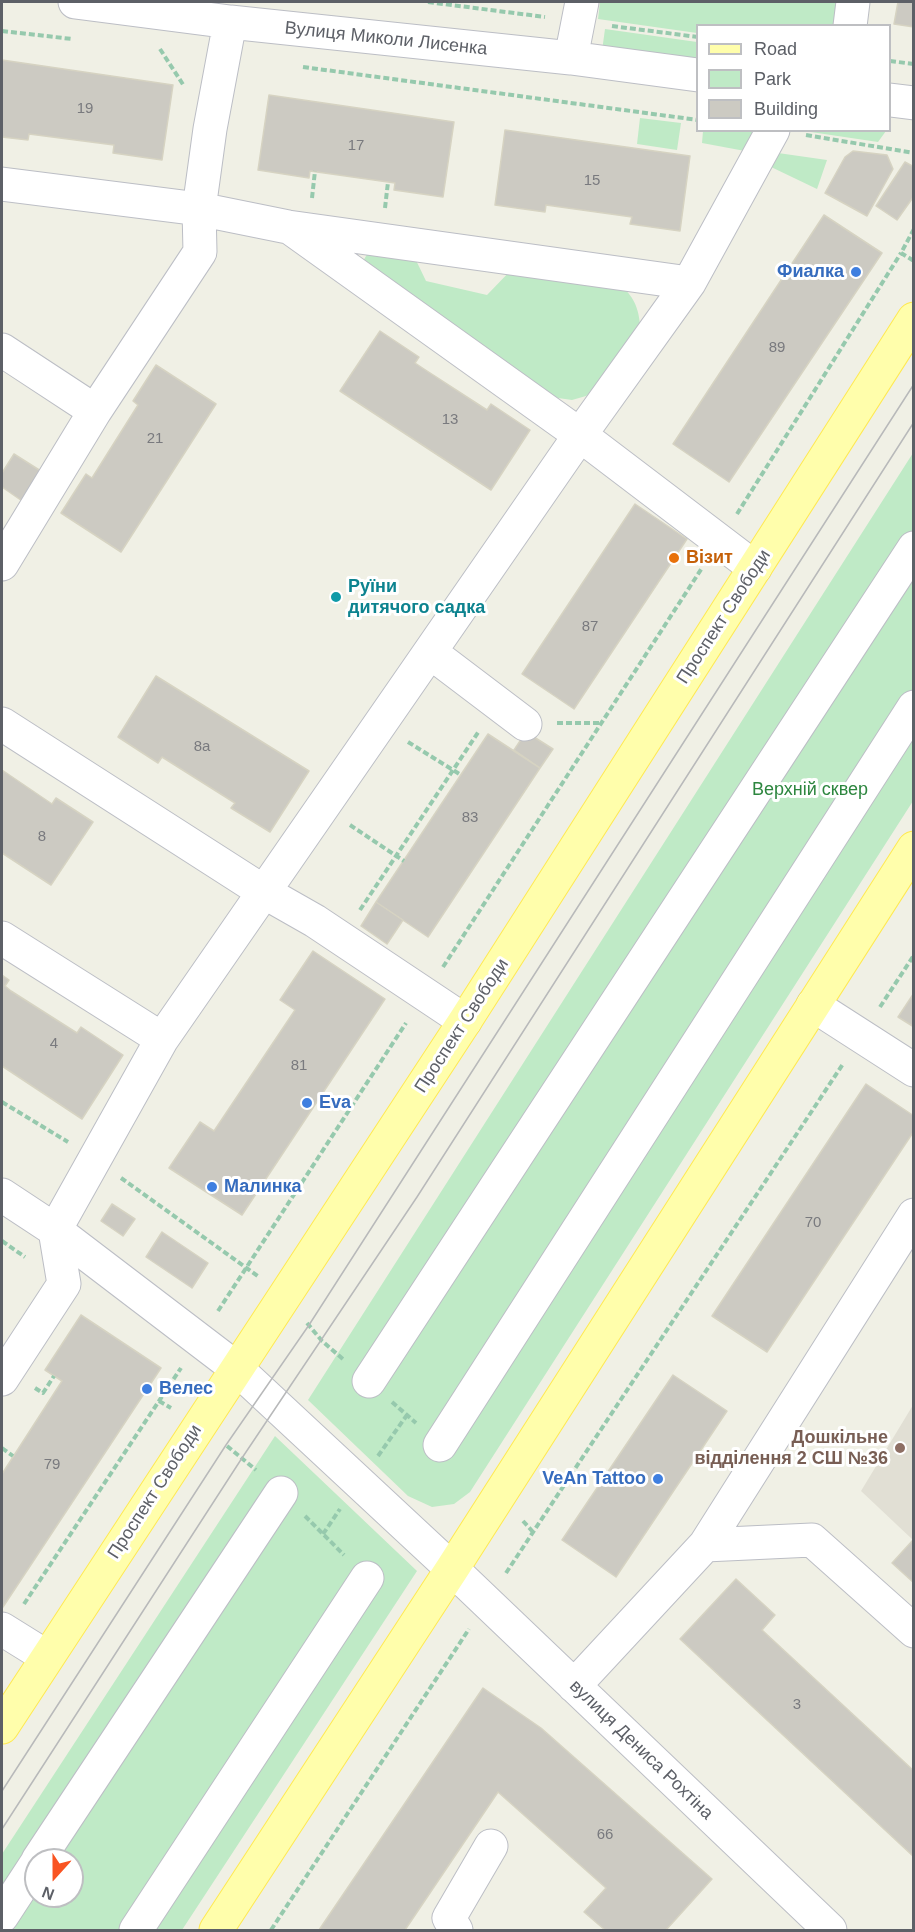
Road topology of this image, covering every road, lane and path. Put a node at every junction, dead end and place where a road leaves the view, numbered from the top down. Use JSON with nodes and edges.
{"nodes":[{"id":1,"x":75,"y":2,"type":"edge"},
{"id":2,"x":582,"y":2,"type":"edge"},
{"id":3,"x":853,"y":2,"type":"edge"},
{"id":4,"x":230,"y":22,"type":"junction"},
{"id":5,"x":850,"y":24,"type":"edge"},
{"id":6,"x":2,"y":31,"type":"edge"},
{"id":7,"x":81,"y":40,"type":"dead end"},
{"id":8,"x":149,"y":47,"type":"dead end"},
{"id":9,"x":171,"y":50,"type":"dead end"},
{"id":10,"x":571,"y":58,"type":"junction"},
{"id":11,"x":891,"y":61,"type":"edge"},
{"id":12,"x":914,"y":64,"type":"edge"},
{"id":13,"x":294,"y":66,"type":"dead end"},
{"id":14,"x":696,"y":75,"type":"edge"},
{"id":15,"x":891,"y":100,"type":"edge"},
{"id":16,"x":914,"y":103,"type":"edge"},
{"id":17,"x":696,"y":120,"type":"edge"},
{"id":18,"x":786,"y":132,"type":"edge"},
{"id":19,"x":914,"y":153,"type":"edge"},
{"id":20,"x":2,"y":184,"type":"edge"},
{"id":21,"x":199,"y":209,"type":"junction"},
{"id":22,"x":288,"y":226,"type":"junction"},
{"id":23,"x":914,"y":229,"type":"edge"},
{"id":24,"x":901,"y":253,"type":"junction"},
{"id":25,"x":914,"y":261,"type":"edge"},
{"id":26,"x":689,"y":283,"type":"junction"},
{"id":27,"x":914,"y":319,"type":"edge"},
{"id":28,"x":2,"y":350,"type":"edge"},
{"id":29,"x":95,"y":411,"type":"junction"},
{"id":30,"x":580,"y":435,"type":"junction"},
{"id":31,"x":720,"y":541,"type":"junction"},
{"id":32,"x":914,"y":548,"type":"edge"},
{"id":33,"x":2,"y":564,"type":"edge"},
{"id":34,"x":755,"y":568,"type":"junction"},
{"id":35,"x":430,"y":652,"type":"junction"},
{"id":36,"x":914,"y":707,"type":"edge"},
{"id":37,"x":602,"y":723,"type":"junction"},
{"id":38,"x":2,"y":724,"type":"edge"},
{"id":39,"x":380,"y":724,"type":"junction"},
{"id":40,"x":525,"y":724,"type":"junction"},
{"id":41,"x":453,"y":770,"type":"junction"},
{"id":42,"x":461,"y":775,"type":"dead end"},
{"id":43,"x":323,"y":807,"type":"junction"},
{"id":44,"x":914,"y":848,"type":"edge"},
{"id":45,"x":396,"y":856,"type":"junction"},
{"id":46,"x":404,"y":861,"type":"dead end"},
{"id":47,"x":264,"y":892,"type":"junction"},
{"id":48,"x":2,"y":938,"type":"edge"},
{"id":49,"x":341,"y":938,"type":"junction"},
{"id":50,"x":914,"y":955,"type":"edge"},
{"id":51,"x":424,"y":995,"type":"junction"},
{"id":52,"x":813,"y":1005,"type":"junction"},
{"id":53,"x":465,"y":1021,"type":"junction"},
{"id":54,"x":861,"y":1036,"type":"junction"},
{"id":55,"x":162,"y":1039,"type":"junction"},
{"id":56,"x":914,"y":1070,"type":"edge"},
{"id":57,"x":2,"y":1196,"type":"edge"},
{"id":58,"x":914,"y":1215,"type":"edge"},
{"id":59,"x":55,"y":1230,"type":"junction"},
{"id":60,"x":2,"y":1241,"type":"edge"},
{"id":61,"x":245,"y":1268,"type":"dead end"},
{"id":62,"x":64,"y":1284,"type":"junction"},
{"id":63,"x":184,"y":1363,"type":"dead end"},
{"id":64,"x":236,"y":1368,"type":"junction"},
{"id":65,"x":2,"y":1379,"type":"edge"},
{"id":66,"x":369,"y":1381,"type":"dead end"},
{"id":67,"x":159,"y":1401,"type":"junction"},
{"id":68,"x":199,"y":1425,"type":"junction"},
{"id":69,"x":440,"y":1444,"type":"dead end"},
{"id":70,"x":2,"y":1448,"type":"edge"},
{"id":71,"x":13,"y":1456,"type":"dead end"},
{"id":72,"x":281,"y":1493,"type":"junction"},
{"id":73,"x":705,"y":1545,"type":"junction"},
{"id":74,"x":452,"y":1569,"type":"junction"},
{"id":75,"x":367,"y":1578,"type":"joint"},
{"id":76,"x":487,"y":1602,"type":"junction"},
{"id":77,"x":3,"y":1630,"type":"edge"},
{"id":78,"x":914,"y":1631,"type":"edge"},
{"id":79,"x":47,"y":1657,"type":"junction"},
{"id":80,"x":574,"y":1686,"type":"junction"},
{"id":81,"x":2,"y":1727,"type":"edge"},
{"id":82,"x":491,"y":1846,"type":"dead end"},
{"id":83,"x":46,"y":1848,"type":"edge"},
{"id":84,"x":24,"y":1882,"type":"edge"},
{"id":85,"x":2,"y":1916,"type":"edge"},
{"id":86,"x":136,"y":1930,"type":"edge"},
{"id":87,"x":216,"y":1930,"type":"edge"},
{"id":88,"x":271,"y":1930,"type":"edge"},
{"id":89,"x":456,"y":1930,"type":"edge"},
{"id":90,"x":830,"y":1930,"type":"edge"}],
"edges":[{"from":1,"to":4,"type":"street","name":"Вулиця Миколи Лисенка"},
{"from":2,"to":10,"type":"street"},
{"from":3,"to":5,"type":"street"},
{"from":4,"to":10,"type":"street","name":"Вулиця Миколи Лисенка"},
{"from":4,"to":21,"type":"street"},
{"from":6,"to":7,"type":"path"},
{"from":8,"to":9,"type":"path"},
{"from":10,"to":14,"type":"street","name":"Вулиця Миколи Лисенка"},
{"from":11,"to":12,"type":"path"},
{"from":13,"to":17,"type":"path"},
{"from":15,"to":16,"type":"street"},
{"from":18,"to":19,"type":"path"},
{"from":18,"to":26,"type":"street"},
{"from":20,"to":21,"type":"street"},
{"from":21,"to":22,"type":"street"},
{"from":21,"to":29,"type":"street"},
{"from":22,"to":26,"type":"street"},
{"from":22,"to":30,"type":"street"},
{"from":23,"to":24,"type":"path"},
{"from":24,"to":25,"type":"path"},
{"from":24,"to":31,"type":"path"},
{"from":26,"to":30,"type":"street"},
{"from":27,"to":34,"type":"main road","name":"Проспект Свободи"},
{"from":28,"to":29,"type":"street"},
{"from":29,"to":33,"type":"street"},
{"from":30,"to":31,"type":"street"},
{"from":30,"to":35,"type":"street"},
{"from":31,"to":34,"type":"street"},
{"from":31,"to":37,"type":"path"},
{"from":32,"to":66,"type":"street"},
{"from":34,"to":53,"type":"main road","name":"Проспект Свободи"},
{"from":35,"to":39,"type":"street"},
{"from":35,"to":40,"type":"street"},
{"from":36,"to":69,"type":"street"},
{"from":37,"to":40,"type":"path"},
{"from":37,"to":51,"type":"path"},
{"from":38,"to":47,"type":"street"},
{"from":39,"to":41,"type":"path"},
{"from":39,"to":43,"type":"street"},
{"from":40,"to":41,"type":"path"},
{"from":41,"to":42,"type":"path"},
{"from":41,"to":45,"type":"path"},
{"from":43,"to":45,"type":"path"},
{"from":43,"to":47,"type":"street"},
{"from":44,"to":52,"type":"main road"},
{"from":45,"to":46,"type":"path"},
{"from":45,"to":49,"type":"path"},
{"from":47,"to":49,"type":"street"},
{"from":47,"to":55,"type":"street"},
{"from":48,"to":55,"type":"street"},
{"from":49,"to":51,"type":"street"},
{"from":50,"to":54,"type":"path"},
{"from":51,"to":53,"type":"street"},
{"from":51,"to":61,"type":"path"},
{"from":52,"to":54,"type":"street"},
{"from":52,"to":74,"type":"main road"},
{"from":53,"to":64,"type":"main road","name":"Проспект Свободи"},
{"from":54,"to":56,"type":"street"},
{"from":54,"to":76,"type":"path"},
{"from":55,"to":59,"type":"street"},
{"from":57,"to":59,"type":"street","name":"вулиця Дениса Рохтіна"},
{"from":58,"to":73,"type":"street"},
{"from":59,"to":62,"type":"street"},
{"from":59,"to":64,"type":"street","name":"вулиця Дениса Рохтіна"},
{"from":60,"to":62,"type":"path"},
{"from":62,"to":65,"type":"street"},
{"from":63,"to":67,"type":"path"},
{"from":64,"to":68,"type":"main road","name":"Проспект Свободи"},
{"from":64,"to":74,"type":"street","name":"вулиця Дениса Рохтіна"},
{"from":67,"to":68,"type":"path"},
{"from":67,"to":77,"type":"path"},
{"from":68,"to":72,"type":"path"},
{"from":68,"to":79,"type":"main road","name":"Проспект Свободи"},
{"from":70,"to":71,"type":"path"},
{"from":72,"to":75,"type":"path"},
{"from":72,"to":83,"type":"street"},
{"from":73,"to":78,"type":"street"},
{"from":73,"to":80,"type":"street"},
{"from":74,"to":76,"type":"street","name":"вулиця Дениса Рохтіна"},
{"from":74,"to":87,"type":"main road"},
{"from":75,"to":86,"type":"street"},
{"from":76,"to":80,"type":"street","name":"вулиця Дениса Рохтіна"},
{"from":76,"to":88,"type":"path"},
{"from":77,"to":79,"type":"street"},
{"from":79,"to":81,"type":"main road","name":"Проспект Свободи"},
{"from":80,"to":90,"type":"street","name":"вулиця Дениса Рохтіна"},
{"from":82,"to":89,"type":"street"},
{"from":84,"to":85,"type":"street"}]}
